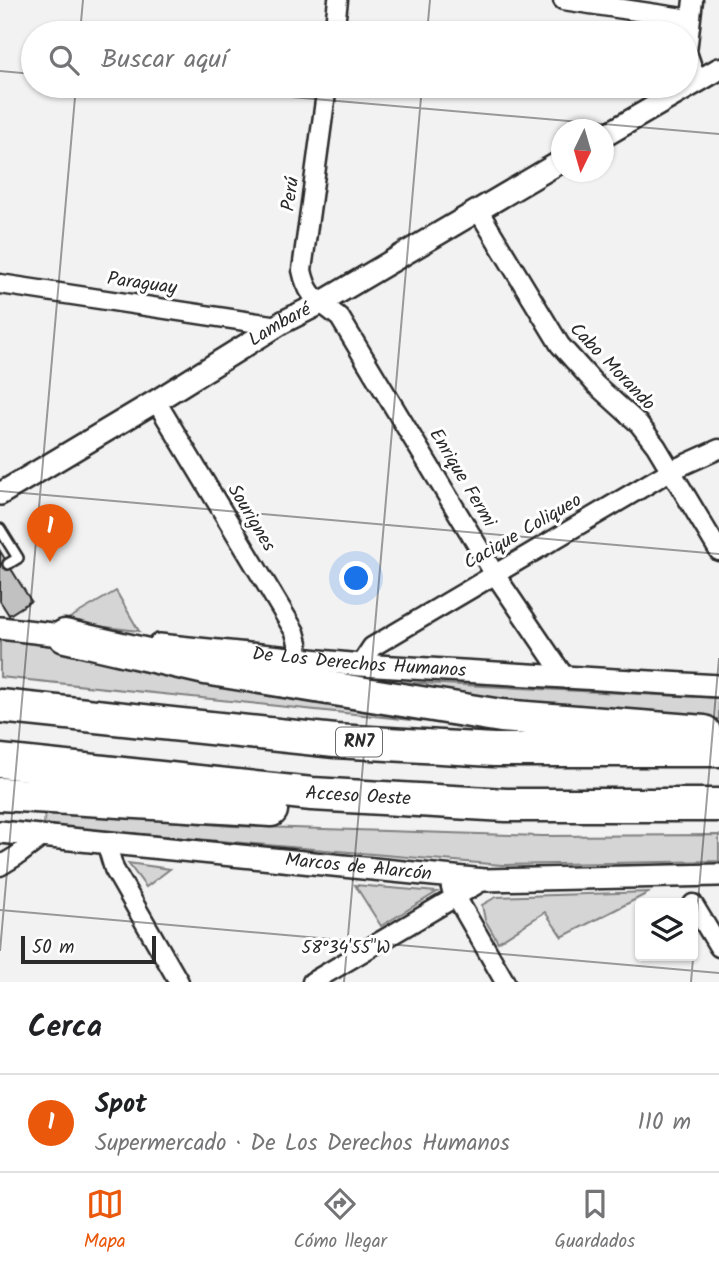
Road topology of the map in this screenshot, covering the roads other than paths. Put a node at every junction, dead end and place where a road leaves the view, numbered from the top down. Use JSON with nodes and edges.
{"nodes":[{"id":1,"x":338,"y":0,"type":"edge"},
{"id":2,"x":563,"y":0,"type":"edge"},
{"id":3,"x":693,"y":0,"type":"edge"},
{"id":4,"x":690,"y":19,"type":"joint"},
{"id":5,"x":335,"y":21,"type":"edge"},
{"id":6,"x":719,"y":69,"type":"edge"},
{"id":7,"x":698,"y":81,"type":"edge"},
{"id":8,"x":325,"y":98,"type":"edge"},
{"id":9,"x":669,"y":98,"type":"edge"},
{"id":10,"x":614,"y":130,"type":"edge"},
{"id":11,"x":551,"y":167,"type":"edge"},
{"id":12,"x":478,"y":210,"type":"junction"},
{"id":13,"x":0,"y":284,"type":"edge"},
{"id":14,"x":319,"y":304,"type":"junction"},
{"id":15,"x":278,"y":326,"type":"junction"},
{"id":16,"x":156,"y":401,"type":"junction"},
{"id":17,"x":719,"y":449,"type":"edge"},
{"id":18,"x":670,"y":471,"type":"junction"},
{"id":19,"x":0,"y":494,"type":"edge"},
{"id":20,"x":0,"y":529,"type":"edge"},
{"id":21,"x":719,"y":551,"type":"edge"},
{"id":22,"x":8,"y":564,"type":"dead end"},
{"id":23,"x":495,"y":573,"type":"junction"},
{"id":24,"x":0,"y":628,"type":"edge"},
{"id":25,"x":65,"y":636,"type":"junction"},
{"id":26,"x":299,"y":660,"type":"junction"},
{"id":27,"x":360,"y":665,"type":"junction"},
{"id":28,"x":566,"y":679,"type":"junction"},
{"id":29,"x":719,"y":686,"type":"edge"},
{"id":30,"x":0,"y":706,"type":"edge"},
{"id":31,"x":719,"y":733,"type":"edge"},
{"id":32,"x":719,"y":750,"type":"edge"},
{"id":33,"x":0,"y":761,"type":"edge"},
{"id":34,"x":0,"y":794,"type":"edge"},
{"id":35,"x":506,"y":805,"type":"junction"},
{"id":36,"x":719,"y":805,"type":"edge"},
{"id":37,"x":0,"y":832,"type":"edge"},
{"id":38,"x":43,"y":836,"type":"junction"},
{"id":39,"x":106,"y":842,"type":"junction"},
{"id":40,"x":0,"y":866,"type":"edge"},
{"id":41,"x":444,"y":875,"type":"junction"},
{"id":42,"x":719,"y":875,"type":"edge"},
{"id":43,"x":683,"y":877,"type":"junction"},
{"id":44,"x":484,"y":880,"type":"junction"},
{"id":45,"x":457,"y":898,"type":"junction"},
{"id":46,"x":690,"y":898,"type":"edge"},
{"id":47,"x":698,"y":914,"type":"edge"},
{"id":48,"x":719,"y":947,"type":"edge"},
{"id":49,"x":179,"y":982,"type":"edge"},
{"id":50,"x":312,"y":982,"type":"edge"},
{"id":51,"x":505,"y":982,"type":"edge"}],
"edges":[{"from":1,"to":5,"type":"street"},
{"from":2,"to":4,"type":"street"},
{"from":3,"to":4,"type":"street"},
{"from":6,"to":7,"type":"street"},
{"from":8,"to":14,"type":"street","name":"Perú"},
{"from":9,"to":10,"type":"street"},
{"from":11,"to":12,"type":"street","name":"Lambaré"},
{"from":12,"to":14,"type":"street","name":"Lambaré"},
{"from":12,"to":18,"type":"street","name":"Cabo Morando"},
{"from":13,"to":15,"type":"street","name":"Paraguay"},
{"from":14,"to":15,"type":"street","name":"Lambaré"},
{"from":14,"to":23,"type":"street","name":"Enrique Fermi"},
{"from":15,"to":16,"type":"street","name":"Lambaré"},
{"from":16,"to":19,"type":"street","name":"Lambaré"},
{"from":16,"to":26,"type":"street","name":"Sourignes"},
{"from":17,"to":18,"type":"street","name":"Cacique Coliqueo"},
{"from":18,"to":21,"type":"street","name":"Cabo Morando"},
{"from":18,"to":23,"type":"street","name":"Cacique Coliqueo"},
{"from":20,"to":22,"type":"lane"},
{"from":23,"to":27,"type":"street","name":"Cacique Coliqueo"},
{"from":23,"to":28,"type":"street","name":"Enrique Fermi"},
{"from":24,"to":25,"type":"street","name":"De Los Derechos Humanos"},
{"from":25,"to":26,"type":"street","name":"De Los Derechos Humanos"},
{"from":25,"to":31,"type":"highway"},
{"from":26,"to":27,"type":"street","name":"De Los Derechos Humanos"},
{"from":27,"to":28,"type":"street","name":"De Los Derechos Humanos"},
{"from":28,"to":29,"type":"street","name":"De Los Derechos Humanos"},
{"from":30,"to":32,"type":"highway","number":"RN7"},
{"from":33,"to":35,"type":"highway","name":"Acceso Oeste"},
{"from":34,"to":35,"type":"highway"},
{"from":35,"to":36,"type":"highway","name":"Acceso Oeste"},
{"from":37,"to":38,"type":"street","name":"Marcos de Alarcón"},
{"from":38,"to":39,"type":"street","name":"Marcos de Alarcón"},
{"from":38,"to":40,"type":"street"},
{"from":39,"to":41,"type":"street","name":"Marcos de Alarcón"},
{"from":39,"to":49,"type":"street"},
{"from":41,"to":44,"type":"street","name":"Marcos de Alarcón"},
{"from":41,"to":45,"type":"street"},
{"from":42,"to":43,"type":"street","name":"Marcos de Alarcón"},
{"from":43,"to":44,"type":"street","name":"Marcos de Alarcón"},
{"from":43,"to":46,"type":"street"},
{"from":44,"to":45,"type":"street"},
{"from":45,"to":50,"type":"street"},
{"from":45,"to":51,"type":"street"},
{"from":47,"to":48,"type":"street"}]}
